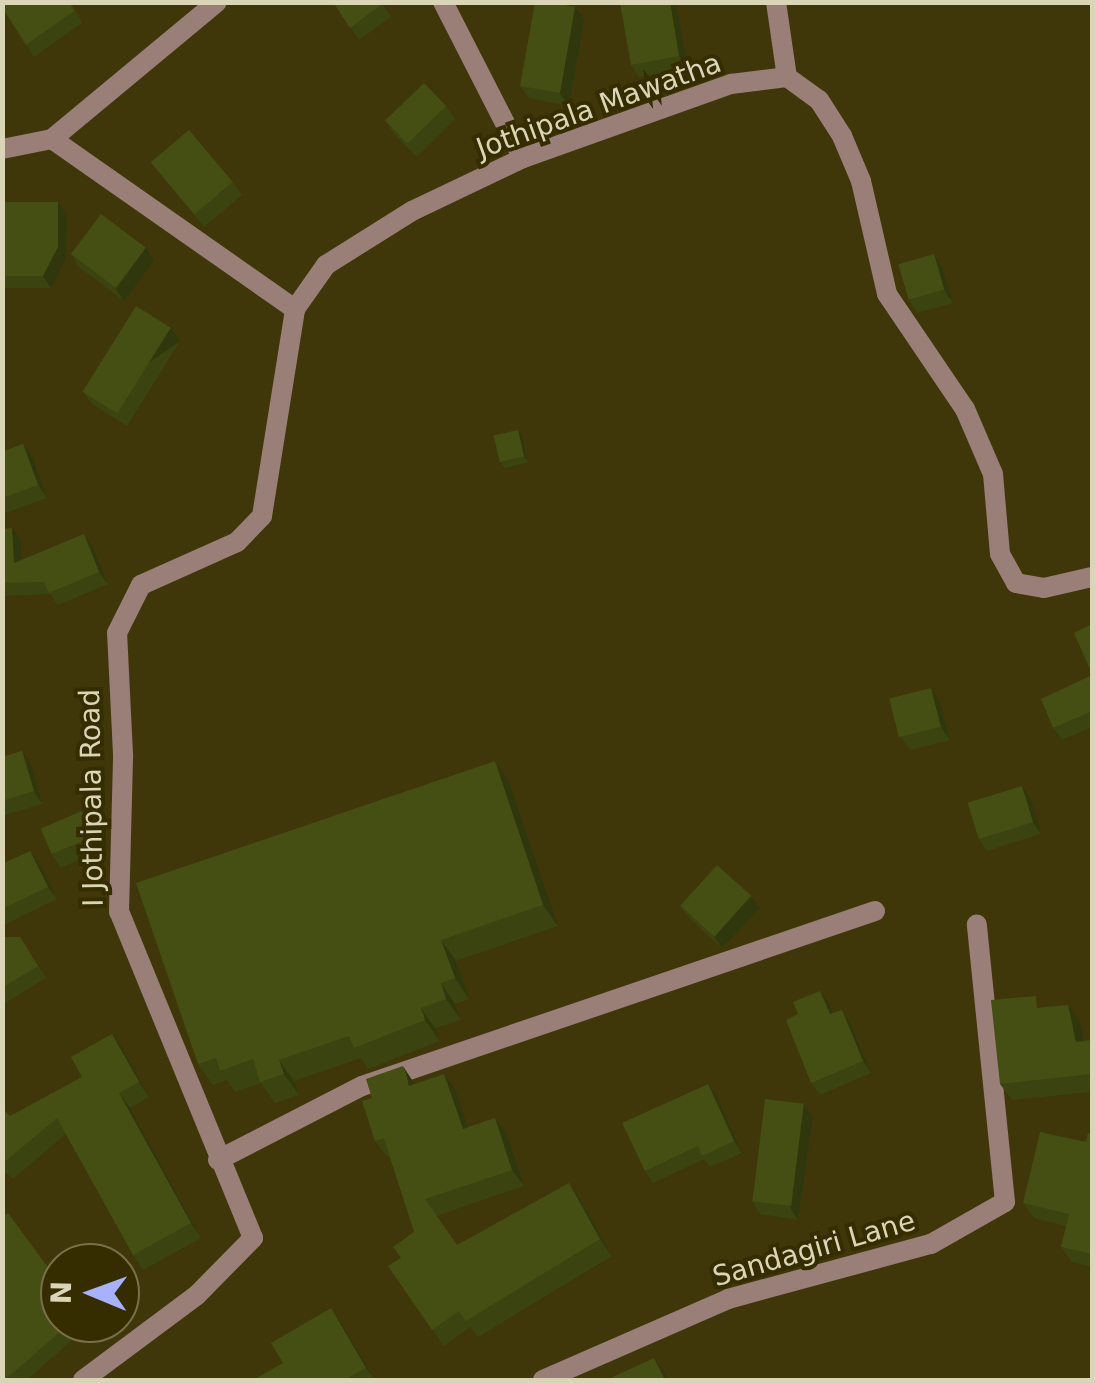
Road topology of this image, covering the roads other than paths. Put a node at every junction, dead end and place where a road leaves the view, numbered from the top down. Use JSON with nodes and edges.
{"nodes":[{"id":1,"x":217,"y":2,"type":"edge"},
{"id":2,"x":444,"y":2,"type":"edge"},
{"id":3,"x":776,"y":2,"type":"edge"},
{"id":4,"x":787,"y":77,"type":"junction"},
{"id":5,"x":52,"y":139,"type":"junction"},
{"id":6,"x":2,"y":149,"type":"edge"},
{"id":7,"x":524,"y":158,"type":"junction"},
{"id":8,"x":295,"y":310,"type":"junction"},
{"id":9,"x":1092,"y":577,"type":"edge"},
{"id":10,"x":875,"y":912,"type":"dead end"},
{"id":11,"x":977,"y":924,"type":"dead end"},
{"id":12,"x":218,"y":1160,"type":"junction"},
{"id":13,"x":83,"y":1380,"type":"edge"},
{"id":14,"x":544,"y":1380,"type":"edge"}],
"edges":[{"from":1,"to":5,"type":"street"},
{"from":2,"to":7,"type":"street"},
{"from":3,"to":4,"type":"street"},
{"from":4,"to":7,"type":"street","name":"Jothipala Mawatha"},
{"from":4,"to":9,"type":"street"},
{"from":5,"to":6,"type":"street"},
{"from":5,"to":8,"type":"street"},
{"from":7,"to":8,"type":"street","name":"Jothipala Mawatha"},
{"from":8,"to":12,"type":"street","name":"I Jothipala Road"},
{"from":10,"to":12,"type":"street"},
{"from":11,"to":14,"type":"street","name":"Sandagiri Lane"},
{"from":12,"to":13,"type":"street","name":"I Jothipala Road"}]}
